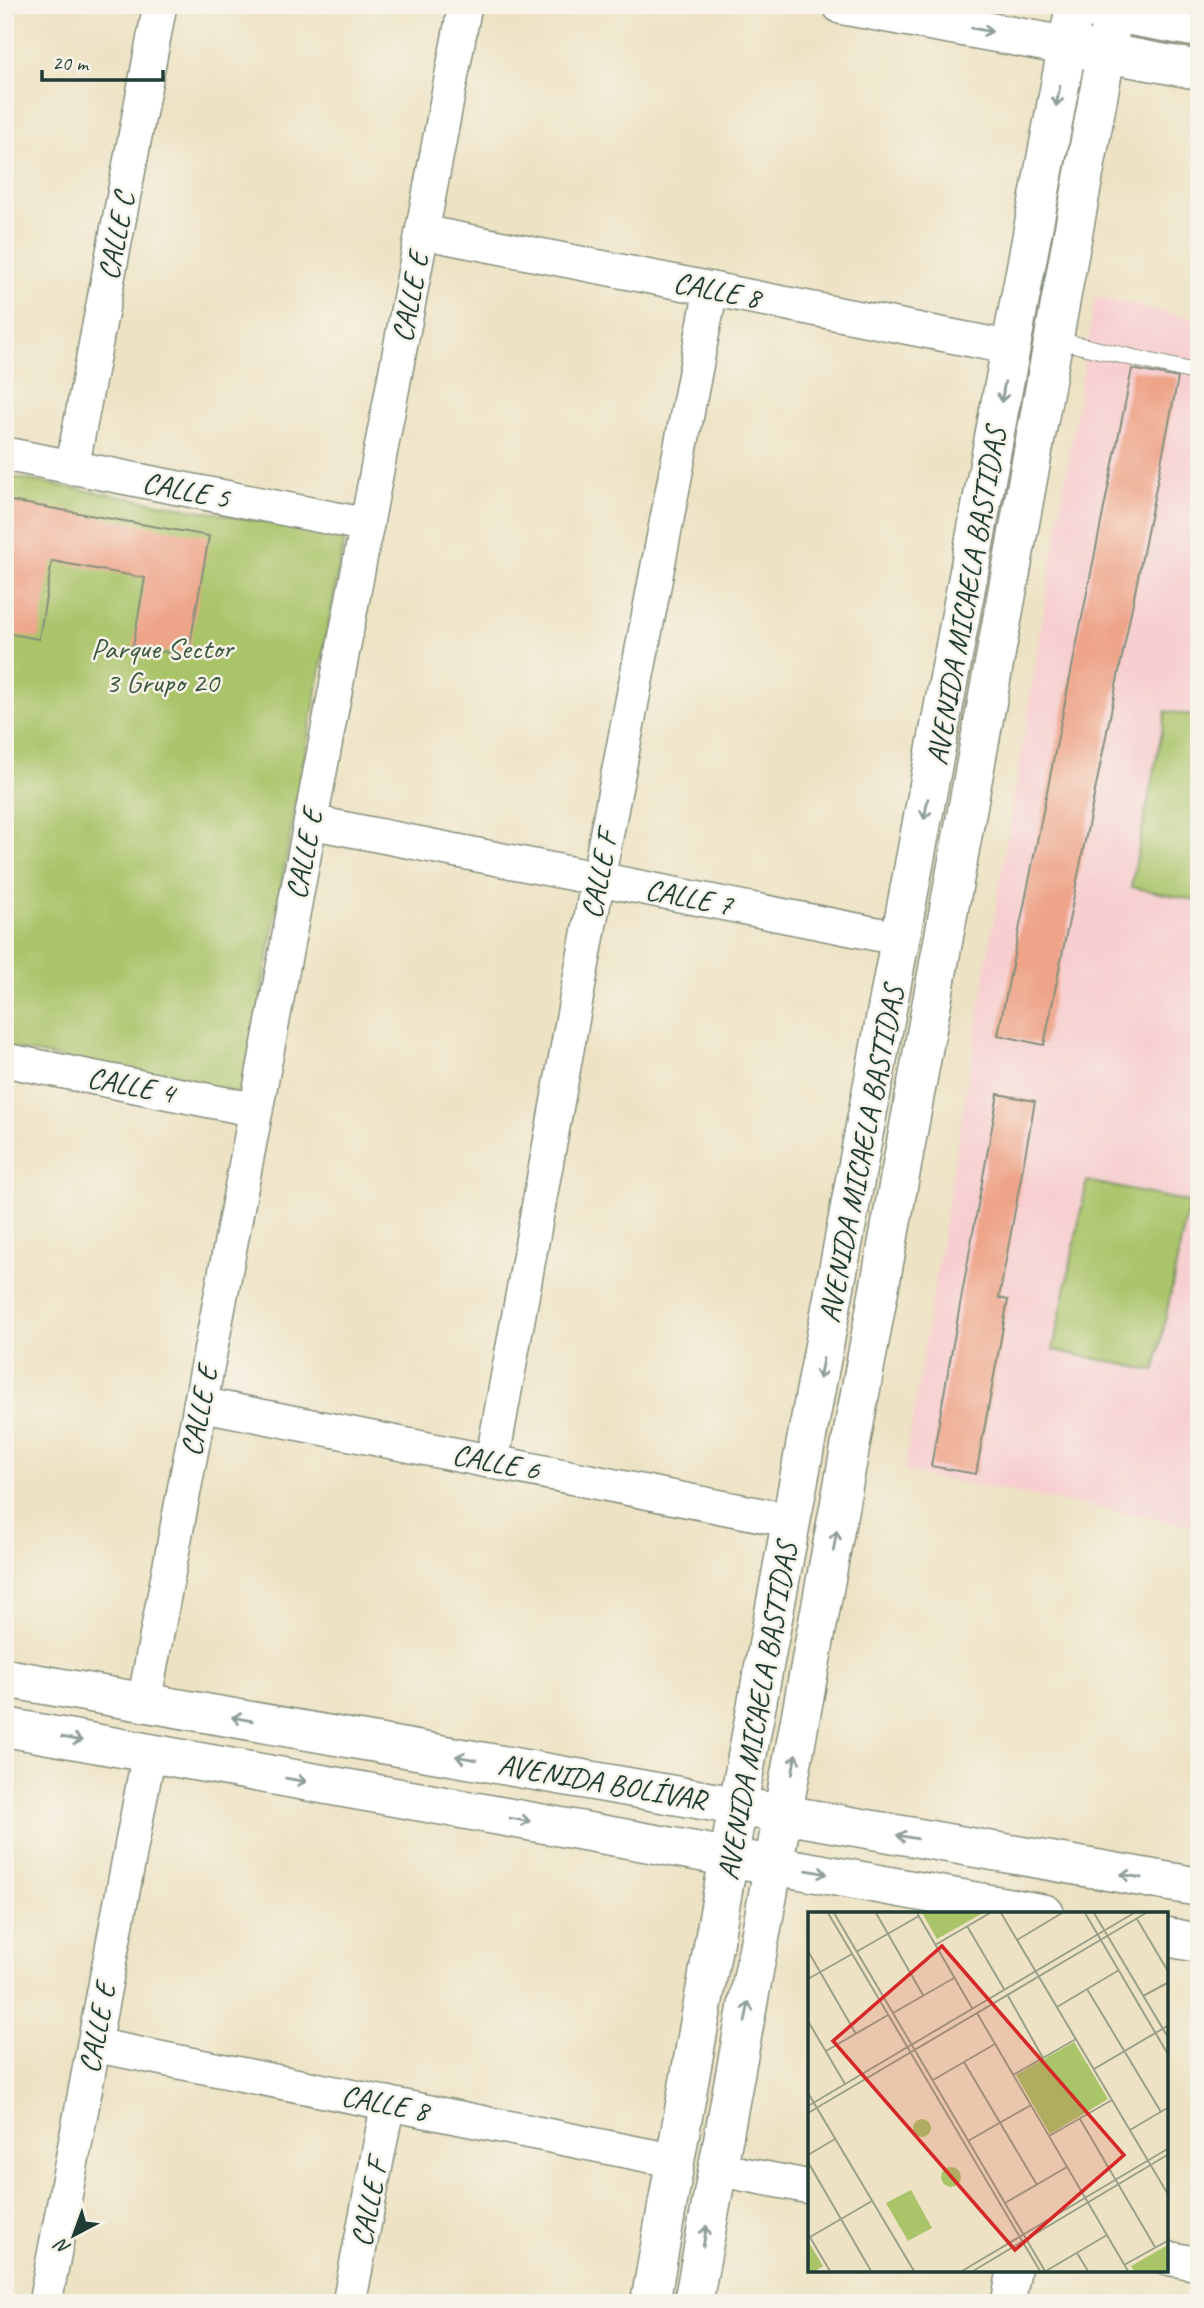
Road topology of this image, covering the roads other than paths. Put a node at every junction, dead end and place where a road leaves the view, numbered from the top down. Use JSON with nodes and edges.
{"nodes":[{"id":1,"x":160,"y":5,"type":"edge"},
{"id":2,"x":465,"y":5,"type":"edge"},
{"id":3,"x":842,"y":5,"type":"edge"},
{"id":4,"x":1074,"y":5,"type":"edge"},
{"id":5,"x":1114,"y":10,"type":"edge"},
{"id":6,"x":1199,"y":29,"type":"edge"},
{"id":7,"x":1068,"y":46,"type":"junction"},
{"id":8,"x":1105,"y":53,"type":"junction"},
{"id":9,"x":1199,"y":70,"type":"edge"},
{"id":10,"x":422,"y":232,"type":"junction"},
{"id":11,"x":711,"y":289,"type":"junction"},
{"id":12,"x":1056,"y":340,"type":"junction"},
{"id":13,"x":1012,"y":348,"type":"junction"},
{"id":14,"x":1199,"y":373,"type":"edge"},
{"id":15,"x":5,"y":454,"type":"edge"},
{"id":16,"x":72,"y":467,"type":"junction"},
{"id":17,"x":367,"y":525,"type":"junction"},
{"id":18,"x":310,"y":822,"type":"junction"},
{"id":19,"x":598,"y":879,"type":"junction"},
{"id":20,"x":902,"y":939,"type":"junction"},
{"id":21,"x":5,"y":1060,"type":"edge"},
{"id":22,"x":256,"y":1110,"type":"junction"},
{"id":23,"x":201,"y":1404,"type":"junction"},
{"id":24,"x":492,"y":1462,"type":"junction"},
{"id":25,"x":792,"y":1521,"type":"junction"},
{"id":26,"x":5,"y":1678,"type":"edge"},
{"id":27,"x":144,"y":1702,"type":"junction"},
{"id":28,"x":5,"y":1727,"type":"edge"},
{"id":29,"x":149,"y":1753,"type":"junction"},
{"id":30,"x":738,"y":1805,"type":"junction"},
{"id":31,"x":784,"y":1816,"type":"junction"},
{"id":32,"x":729,"y":1857,"type":"junction"},
{"id":33,"x":775,"y":1865,"type":"junction"},
{"id":34,"x":1199,"y":1887,"type":"edge"},
{"id":35,"x":1034,"y":1912,"type":"edge"},
{"id":36,"x":1169,"y":1937,"type":"edge"},
{"id":37,"x":1199,"y":1942,"type":"edge"},
{"id":38,"x":94,"y":2045,"type":"junction"},
{"id":39,"x":388,"y":2103,"type":"junction"},
{"id":40,"x":676,"y":2161,"type":"junction"},
{"id":41,"x":717,"y":2169,"type":"junction"},
{"id":42,"x":808,"y":2187,"type":"edge"},
{"id":43,"x":1169,"y":2258,"type":"edge"},
{"id":44,"x":1199,"y":2264,"type":"edge"},
{"id":45,"x":1014,"y":2273,"type":"edge"},
{"id":46,"x":45,"y":2303,"type":"edge"},
{"id":47,"x":349,"y":2303,"type":"edge"},
{"id":48,"x":650,"y":2303,"type":"edge"},
{"id":49,"x":693,"y":2303,"type":"edge"},
{"id":50,"x":1008,"y":2303,"type":"edge"}],
"edges":[{"from":1,"to":16,"type":"street","name":"CALLE C"},
{"from":2,"to":10,"type":"street","name":"CALLE E"},
{"from":3,"to":7,"type":"street","one_way":true},
{"from":4,"to":5,"type":"street"},
{"from":4,"to":7,"type":"street","name":"AVENIDA MICAELA BASTIDAS"},
{"from":5,"to":6,"type":"street"},
{"from":5,"to":8,"type":"street","name":"AVENIDA MICAELA BASTIDAS"},
{"from":7,"to":8,"type":"street"},
{"from":7,"to":13,"type":"street","name":"AVENIDA MICAELA BASTIDAS","one_way":true},
{"from":8,"to":9,"type":"street"},
{"from":8,"to":12,"type":"street","name":"AVENIDA MICAELA BASTIDAS"},
{"from":10,"to":11,"type":"street","name":"CALLE 8"},
{"from":10,"to":17,"type":"street","name":"CALLE E"},
{"from":11,"to":13,"type":"street","name":"CALLE 8"},
{"from":11,"to":19,"type":"street","name":"CALLE F"},
{"from":12,"to":14,"type":"lane"},
{"from":31,"to":12,"type":"street","name":"AVENIDA MICAELA BASTIDAS","one_way":true},
{"from":13,"to":20,"type":"street","name":"AVENIDA MICAELA BASTIDAS","one_way":true},
{"from":15,"to":16,"type":"street","name":"CALLE 5"},
{"from":16,"to":17,"type":"street","name":"CALLE 5"},
{"from":17,"to":18,"type":"street","name":"CALLE E"},
{"from":18,"to":19,"type":"street","name":"CALLE 7"},
{"from":18,"to":22,"type":"street","name":"CALLE E"},
{"from":19,"to":20,"type":"street","name":"CALLE 7"},
{"from":19,"to":24,"type":"street","name":"CALLE F"},
{"from":20,"to":25,"type":"street","name":"AVENIDA MICAELA BASTIDAS","one_way":true},
{"from":21,"to":22,"type":"street","name":"CALLE 4"},
{"from":22,"to":23,"type":"street","name":"CALLE E"},
{"from":23,"to":24,"type":"street","name":"CALLE 6"},
{"from":23,"to":27,"type":"street","name":"CALLE E"},
{"from":24,"to":25,"type":"street","name":"CALLE 6"},
{"from":25,"to":30,"type":"street","name":"AVENIDA MICAELA BASTIDAS"},
{"from":26,"to":27,"type":"street","name":"AVENIDA BOLÍVAR"},
{"from":30,"to":27,"type":"street","name":"AVENIDA BOLÍVAR","one_way":true},
{"from":28,"to":29,"type":"street","name":"AVENIDA BOLÍVAR","one_way":true},
{"from":29,"to":32,"type":"street","name":"AVENIDA BOLÍVAR","one_way":true},
{"from":29,"to":38,"type":"street","name":"CALLE E"},
{"from":30,"to":31,"type":"street","name":"AVENIDA BOLÍVAR"},
{"from":30,"to":32,"type":"street","name":"AVENIDA MICAELA BASTIDAS"},
{"from":31,"to":33,"type":"street","name":"AVENIDA MICAELA BASTIDAS"},
{"from":34,"to":31,"type":"street","name":"AVENIDA BOLÍVAR","one_way":true},
{"from":32,"to":33,"type":"street","name":"AVENIDA BOLÍVAR"},
{"from":32,"to":40,"type":"street","name":"AVENIDA MICAELA BASTIDAS"},
{"from":33,"to":35,"type":"street","name":"AVENIDA BOLÍVAR","one_way":true},
{"from":41,"to":33,"type":"street","name":"AVENIDA MICAELA BASTIDAS","one_way":true},
{"from":36,"to":37,"type":"street"},
{"from":38,"to":39,"type":"street","name":"CALLE 8"},
{"from":38,"to":46,"type":"street","name":"CALLE E"},
{"from":39,"to":40,"type":"street","name":"CALLE 8"},
{"from":39,"to":47,"type":"street","name":"CALLE F"},
{"from":40,"to":48,"type":"street","name":"AVENIDA MICAELA BASTIDAS"},
{"from":41,"to":42,"type":"street"},
{"from":49,"to":41,"type":"street","name":"AVENIDA MICAELA BASTIDAS","one_way":true},
{"from":43,"to":44,"type":"street"},
{"from":45,"to":50,"type":"street"}]}
